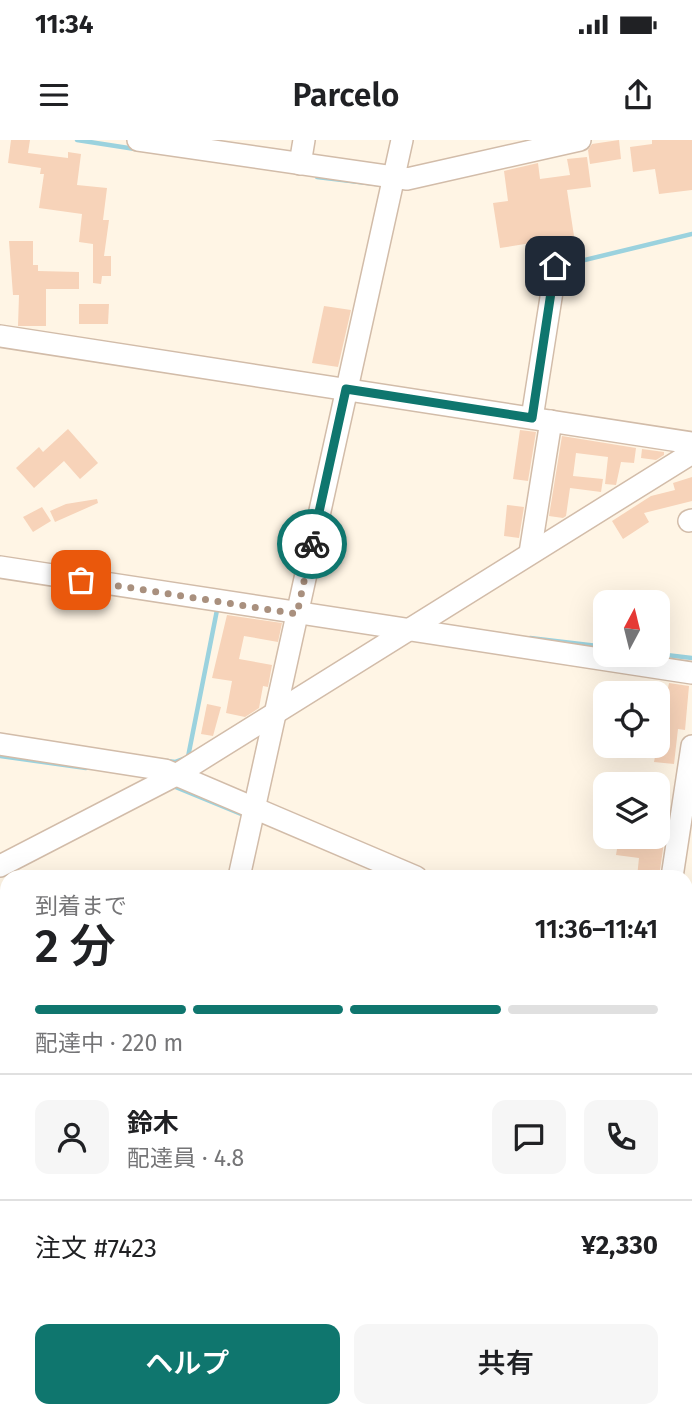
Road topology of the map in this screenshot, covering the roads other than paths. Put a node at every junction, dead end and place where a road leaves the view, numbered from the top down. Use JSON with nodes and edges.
{"nodes":[{"id":1,"x":138,"y":140,"type":"edge"},
{"id":2,"x":304,"y":140,"type":"edge"},
{"id":3,"x":402,"y":140,"type":"edge"},
{"id":4,"x":580,"y":140,"type":"edge"},
{"id":5,"x":300,"y":164,"type":"junction"},
{"id":6,"x":394,"y":178,"type":"junction"},
{"id":7,"x":555,"y":266,"type":"dead end"},
{"id":8,"x":0,"y":336,"type":"edge"},
{"id":9,"x":346,"y":389,"type":"junction"},
{"id":10,"x":542,"y":420,"type":"junction"},
{"id":11,"x":692,"y":443,"type":"edge"},
{"id":12,"x":692,"y":453,"type":"edge"},
{"id":13,"x":530,"y":552,"type":"junction"},
{"id":14,"x":0,"y":567,"type":"edge"},
{"id":15,"x":297,"y":614,"type":"junction"},
{"id":16,"x":410,"y":631,"type":"junction"},
{"id":17,"x":692,"y":673,"type":"edge"},
{"id":18,"x":275,"y":715,"type":"junction"},
{"id":19,"x":0,"y":744,"type":"edge"},
{"id":20,"x":692,"y":746,"type":"edge"},
{"id":21,"x":176,"y":775,"type":"junction"},
{"id":22,"x":255,"y":808,"type":"junction"},
{"id":23,"x":0,"y":866,"type":"edge"},
{"id":24,"x":241,"y":870,"type":"edge"},
{"id":25,"x":400,"y":870,"type":"edge"},
{"id":26,"x":673,"y":870,"type":"edge"}],
"edges":[{"from":1,"to":5,"type":"street"},
{"from":2,"to":5,"type":"street"},
{"from":3,"to":6,"type":"street"},
{"from":4,"to":6,"type":"street"},
{"from":5,"to":6,"type":"street"},
{"from":6,"to":9,"type":"street"},
{"from":7,"to":10,"type":"street"},
{"from":8,"to":9,"type":"street"},
{"from":9,"to":10,"type":"street"},
{"from":9,"to":15,"type":"street"},
{"from":10,"to":11,"type":"street"},
{"from":10,"to":13,"type":"street"},
{"from":12,"to":13,"type":"street"},
{"from":13,"to":16,"type":"street"},
{"from":14,"to":15,"type":"street"},
{"from":15,"to":16,"type":"street"},
{"from":15,"to":18,"type":"street"},
{"from":16,"to":17,"type":"street"},
{"from":16,"to":18,"type":"street"},
{"from":18,"to":21,"type":"street"},
{"from":18,"to":22,"type":"street"},
{"from":19,"to":21,"type":"street"},
{"from":20,"to":26,"type":"street"},
{"from":21,"to":22,"type":"street"},
{"from":21,"to":23,"type":"street"},
{"from":22,"to":24,"type":"street"},
{"from":22,"to":25,"type":"street"}]}
